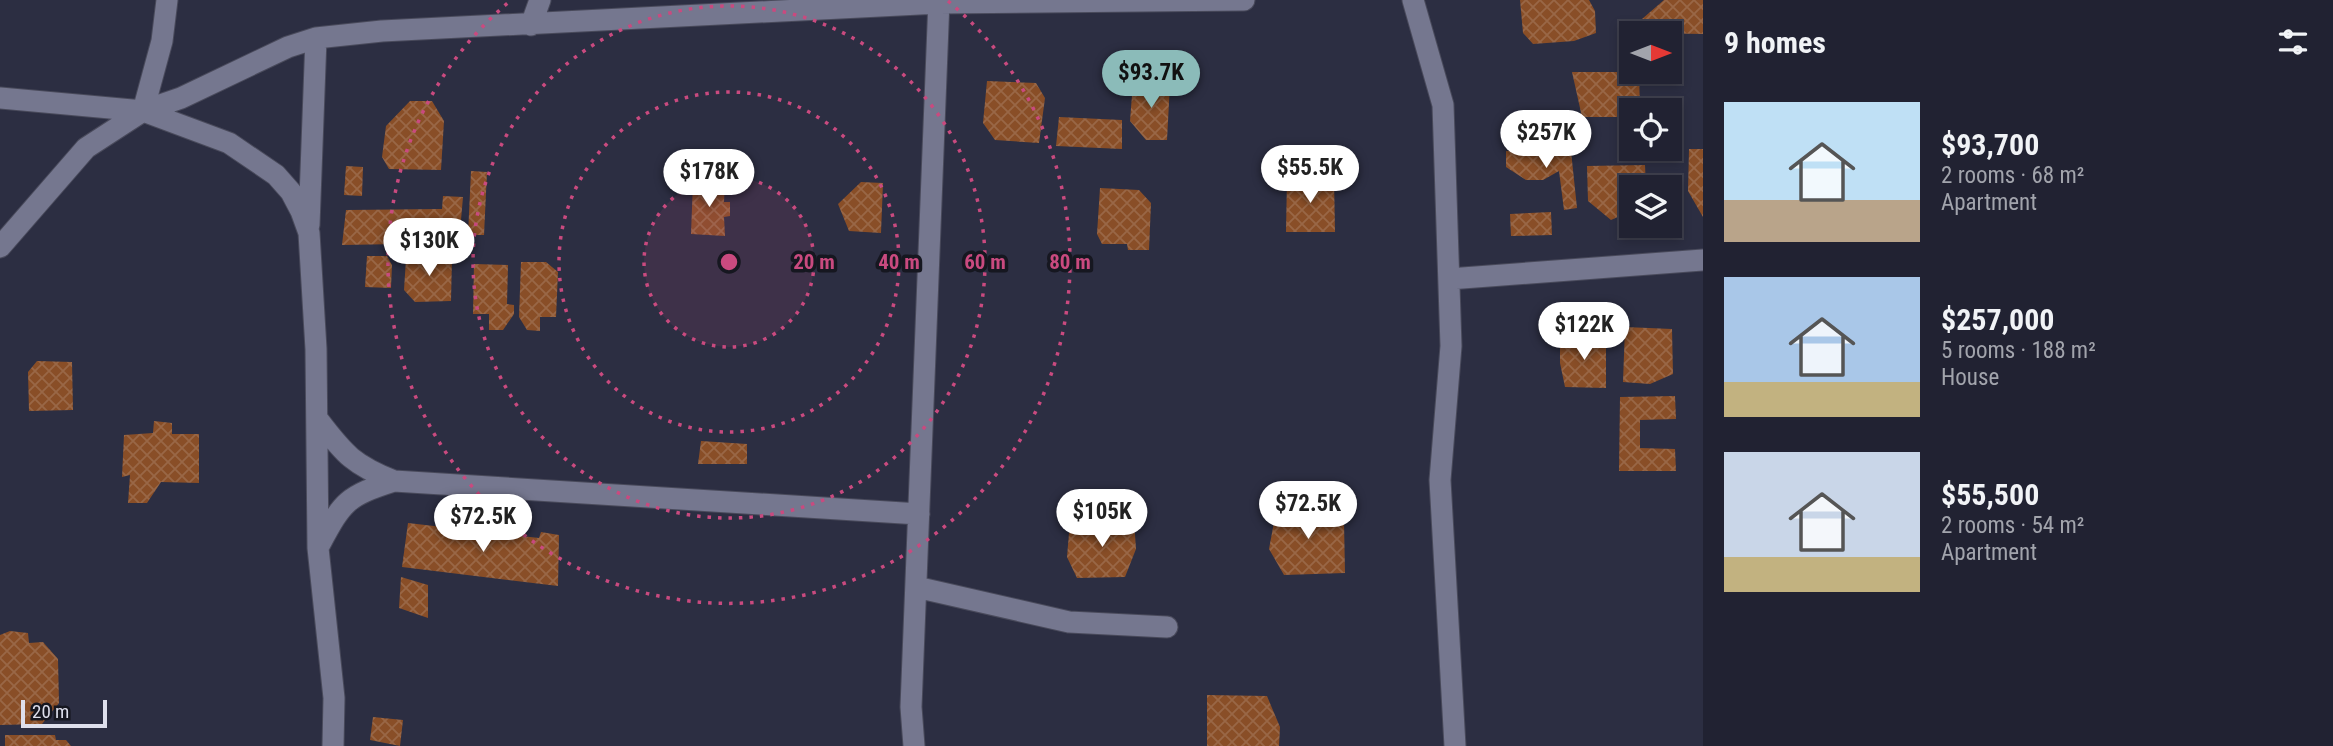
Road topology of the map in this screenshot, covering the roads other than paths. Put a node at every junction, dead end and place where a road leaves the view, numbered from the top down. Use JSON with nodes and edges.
{"nodes":[{"id":1,"x":167,"y":0,"type":"edge"},
{"id":2,"x":540,"y":0,"type":"edge"},
{"id":3,"x":1244,"y":0,"type":"edge"},
{"id":4,"x":1413,"y":0,"type":"edge"},
{"id":5,"x":939,"y":2,"type":"edge"},
{"id":6,"x":531,"y":25,"type":"junction"},
{"id":7,"x":316,"y":38,"type":"junction"},
{"id":8,"x":0,"y":98,"type":"edge"},
{"id":9,"x":143,"y":111,"type":"junction"},
{"id":10,"x":309,"y":233,"type":"junction"},
{"id":11,"x":0,"y":247,"type":"edge"},
{"id":12,"x":1703,"y":260,"type":"edge"},
{"id":13,"x":1449,"y":279,"type":"junction"},
{"id":14,"x":319,"y":421,"type":"junction"},
{"id":15,"x":394,"y":481,"type":"junction"},
{"id":16,"x":919,"y":514,"type":"junction"},
{"id":17,"x":318,"y":548,"type":"junction"},
{"id":18,"x":916,"y":587,"type":"junction"},
{"id":19,"x":1167,"y":627,"type":"dead end"},
{"id":20,"x":333,"y":746,"type":"edge"},
{"id":21,"x":914,"y":746,"type":"edge"},
{"id":22,"x":1455,"y":746,"type":"edge"}],
"edges":[{"from":1,"to":9,"type":"street"},
{"from":2,"to":6,"type":"street"},
{"from":3,"to":5,"type":"street"},
{"from":4,"to":13,"type":"street"},
{"from":5,"to":6,"type":"street"},
{"from":5,"to":16,"type":"street"},
{"from":6,"to":7,"type":"street"},
{"from":7,"to":9,"type":"street"},
{"from":7,"to":10,"type":"street"},
{"from":8,"to":9,"type":"street"},
{"from":9,"to":10,"type":"street"},
{"from":9,"to":11,"type":"street"},
{"from":10,"to":14,"type":"street"},
{"from":12,"to":13,"type":"street"},
{"from":13,"to":22,"type":"street"},
{"from":14,"to":15,"type":"street"},
{"from":14,"to":17,"type":"street"},
{"from":15,"to":16,"type":"street"},
{"from":15,"to":17,"type":"street"},
{"from":16,"to":18,"type":"street"},
{"from":17,"to":20,"type":"street"},
{"from":18,"to":19,"type":"street"},
{"from":18,"to":21,"type":"street"}]}
